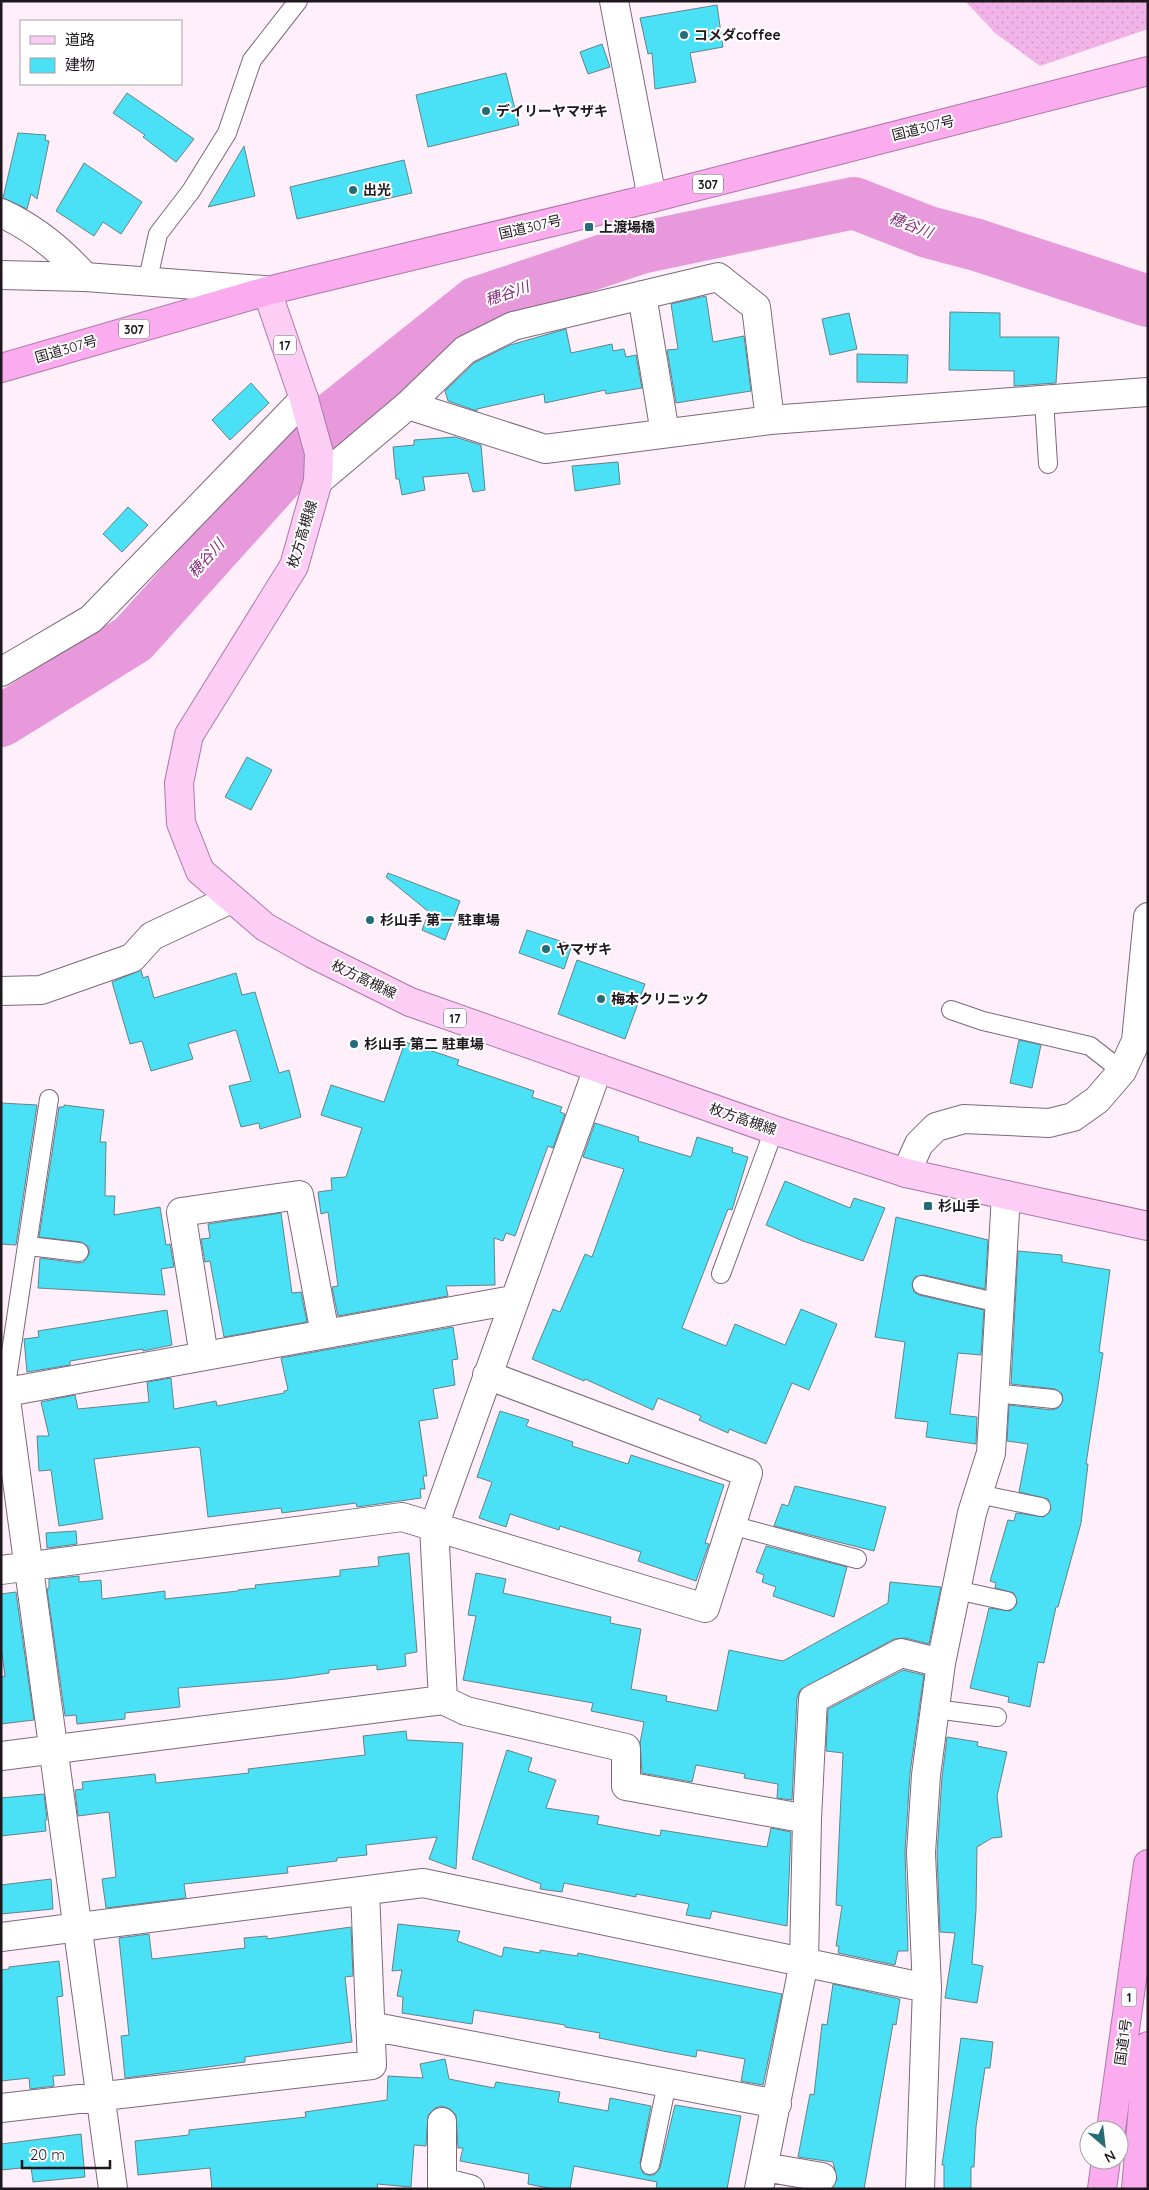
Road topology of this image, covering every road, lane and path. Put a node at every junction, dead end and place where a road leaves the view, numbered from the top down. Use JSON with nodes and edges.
{"nodes":[{"id":1,"x":298,"y":1,"type":"edge"},
{"id":2,"x":614,"y":1,"type":"edge"},
{"id":3,"x":1148,"y":71,"type":"edge"},
{"id":4,"x":652,"y":198,"type":"junction"},
{"id":5,"x":1,"y":212,"type":"edge"},
{"id":6,"x":1,"y":275,"type":"edge"},
{"id":7,"x":86,"y":277,"type":"junction"},
{"id":8,"x":147,"y":283,"type":"junction"},
{"id":9,"x":267,"y":291,"type":"junction"},
{"id":10,"x":642,"y":295,"type":"junction"},
{"id":11,"x":1,"y":368,"type":"edge"},
{"id":12,"x":1148,"y":392,"type":"edge"},
{"id":13,"x":304,"y":399,"type":"junction"},
{"id":14,"x":1044,"y":400,"type":"junction"},
{"id":15,"x":408,"y":405,"type":"junction"},
{"id":16,"x":770,"y":420,"type":"junction"},
{"id":17,"x":665,"y":433,"type":"junction"},
{"id":18,"x":1048,"y":464,"type":"dead end"},
{"id":19,"x":318,"y":481,"type":"junction"},
{"id":20,"x":1,"y":672,"type":"edge"},
{"id":21,"x":231,"y":899,"type":"junction"},
{"id":22,"x":1147,"y":933,"type":"edge"},
{"id":23,"x":1,"y":990,"type":"edge"},
{"id":24,"x":951,"y":1010,"type":"dead end"},
{"id":25,"x":598,"y":1068,"type":"junction"},
{"id":26,"x":1122,"y":1071,"type":"junction"},
{"id":27,"x":49,"y":1099,"type":"dead end"},
{"id":28,"x":774,"y":1130,"type":"junction"},
{"id":29,"x":906,"y":1173,"type":"junction"},
{"id":30,"x":1006,"y":1195,"type":"junction"},
{"id":31,"x":1148,"y":1226,"type":"edge"},
{"id":32,"x":28,"y":1246,"type":"junction"},
{"id":33,"x":79,"y":1252,"type":"dead end"},
{"id":34,"x":721,"y":1274,"type":"dead end"},
{"id":35,"x":922,"y":1285,"type":"dead end"},
{"id":36,"x":513,"y":1300,"type":"junction"},
{"id":37,"x":999,"y":1303,"type":"junction"},
{"id":38,"x":325,"y":1334,"type":"junction"},
{"id":39,"x":204,"y":1356,"type":"junction"},
{"id":40,"x":487,"y":1375,"type":"junction"},
{"id":41,"x":3,"y":1393,"type":"edge"},
{"id":42,"x":994,"y":1393,"type":"junction"},
{"id":43,"x":1053,"y":1399,"type":"dead end"},
{"id":44,"x":978,"y":1494,"type":"junction"},
{"id":45,"x":1041,"y":1507,"type":"dead end"},
{"id":46,"x":732,"y":1525,"type":"junction"},
{"id":47,"x":434,"y":1526,"type":"junction"},
{"id":48,"x":857,"y":1559,"type":"dead end"},
{"id":49,"x":28,"y":1566,"type":"junction"},
{"id":50,"x":1,"y":1570,"type":"edge"},
{"id":51,"x":956,"y":1590,"type":"junction"},
{"id":52,"x":1007,"y":1602,"type":"dead end"},
{"id":53,"x":941,"y":1663,"type":"junction"},
{"id":54,"x":443,"y":1700,"type":"junction"},
{"id":55,"x":935,"y":1708,"type":"junction"},
{"id":56,"x":998,"y":1717,"type":"dead end"},
{"id":57,"x":54,"y":1749,"type":"junction"},
{"id":58,"x":1,"y":1756,"type":"edge"},
{"id":59,"x":807,"y":1819,"type":"junction"},
{"id":60,"x":1148,"y":1864,"type":"edge"},
{"id":61,"x":365,"y":1891,"type":"junction"},
{"id":62,"x":77,"y":1927,"type":"junction"},
{"id":63,"x":1,"y":1937,"type":"edge"},
{"id":64,"x":804,"y":1962,"type":"junction"},
{"id":65,"x":927,"y":1988,"type":"junction"},
{"id":66,"x":370,"y":2026,"type":"junction"},
{"id":67,"x":1148,"y":2046,"type":"edge"},
{"id":68,"x":667,"y":2083,"type":"junction"},
{"id":69,"x":100,"y":2096,"type":"junction"},
{"id":70,"x":777,"y":2104,"type":"junction"},
{"id":71,"x":1,"y":2108,"type":"edge"},
{"id":72,"x":1111,"y":2120,"type":"edge"},
{"id":73,"x":442,"y":2122,"type":"dead end"},
{"id":74,"x":650,"y":2165,"type":"dead end"},
{"id":75,"x":1105,"y":2170,"type":"edge"},
{"id":76,"x":822,"y":2177,"type":"dead end"},
{"id":77,"x":762,"y":2178,"type":"edge"},
{"id":78,"x":442,"y":2185,"type":"edge"},
{"id":79,"x":113,"y":2189,"type":"edge"},
{"id":80,"x":470,"y":2189,"type":"edge"},
{"id":81,"x":920,"y":2189,"type":"edge"},
{"id":82,"x":1102,"y":2189,"type":"edge"},
{"id":83,"x":1136,"y":2189,"type":"edge"}],
"edges":[{"from":1,"to":8,"type":"lane"},
{"from":2,"to":4,"type":"street"},
{"from":3,"to":4,"type":"highway","name":"国道307号","number":"307"},
{"from":4,"to":9,"type":"highway","name":"国道307号","number":"307"},
{"from":5,"to":7,"type":"street"},
{"from":6,"to":7,"type":"street"},
{"from":7,"to":8,"type":"street"},
{"from":8,"to":9,"type":"street"},
{"from":9,"to":11,"type":"highway","name":"国道307号","number":"307"},
{"from":9,"to":13,"type":"main road","name":"枚方高槻線","number":"17"},
{"from":10,"to":15,"type":"street"},
{"from":10,"to":16,"type":"street"},
{"from":10,"to":17,"type":"street"},
{"from":12,"to":14,"type":"street"},
{"from":13,"to":19,"type":"main road","name":"枚方高槻線","number":"17"},
{"from":13,"to":20,"type":"street"},
{"from":14,"to":16,"type":"street"},
{"from":14,"to":18,"type":"lane"},
{"from":15,"to":17,"type":"street"},
{"from":15,"to":19,"type":"street"},
{"from":16,"to":17,"type":"street"},
{"from":19,"to":21,"type":"main road","name":"枚方高槻線","number":"17"},
{"from":21,"to":23,"type":"street"},
{"from":21,"to":25,"type":"main road","name":"枚方高槻線","number":"17"},
{"from":22,"to":26,"type":"street"},
{"from":24,"to":26,"type":"lane"},
{"from":25,"to":28,"type":"main road","name":"枚方高槻線","number":"17"},
{"from":25,"to":36,"type":"street"},
{"from":26,"to":29,"type":"street"},
{"from":27,"to":32,"type":"lane"},
{"from":28,"to":29,"type":"main road","name":"枚方高槻線","number":"17"},
{"from":28,"to":34,"type":"lane"},
{"from":29,"to":30,"type":"main road","name":"枚方高槻線","number":"17"},
{"from":30,"to":31,"type":"main road","name":"枚方高槻線","number":"17"},
{"from":30,"to":37,"type":"street"},
{"from":32,"to":33,"type":"lane"},
{"from":32,"to":41,"type":"lane"},
{"from":35,"to":37,"type":"lane"},
{"from":36,"to":38,"type":"street"},
{"from":36,"to":40,"type":"street"},
{"from":37,"to":42,"type":"street"},
{"from":38,"to":39,"type":"street"},
{"from":38,"to":39,"type":"street"},
{"from":39,"to":41,"type":"street"},
{"from":40,"to":46,"type":"street"},
{"from":40,"to":47,"type":"street"},
{"from":41,"to":49,"type":"street"},
{"from":42,"to":43,"type":"lane"},
{"from":42,"to":44,"type":"street"},
{"from":44,"to":45,"type":"lane"},
{"from":44,"to":51,"type":"street"},
{"from":46,"to":47,"type":"street"},
{"from":46,"to":48,"type":"lane"},
{"from":47,"to":49,"type":"street"},
{"from":47,"to":54,"type":"street"},
{"from":49,"to":50,"type":"street"},
{"from":49,"to":57,"type":"street"},
{"from":51,"to":52,"type":"lane"},
{"from":51,"to":53,"type":"street"},
{"from":53,"to":55,"type":"street"},
{"from":53,"to":59,"type":"street"},
{"from":54,"to":57,"type":"street"},
{"from":54,"to":59,"type":"street"},
{"from":55,"to":56,"type":"lane"},
{"from":55,"to":65,"type":"street"},
{"from":57,"to":58,"type":"street"},
{"from":57,"to":62,"type":"street"},
{"from":59,"to":64,"type":"street"},
{"from":60,"to":72,"type":"highway","name":"国道1号","number":"1"},
{"from":61,"to":62,"type":"street"},
{"from":61,"to":64,"type":"street"},
{"from":61,"to":66,"type":"street"},
{"from":62,"to":63,"type":"street"},
{"from":62,"to":69,"type":"street"},
{"from":64,"to":65,"type":"street"},
{"from":64,"to":70,"type":"street"},
{"from":65,"to":81,"type":"street"},
{"from":66,"to":68,"type":"street"},
{"from":66,"to":69,"type":"street"},
{"from":67,"to":83,"type":"highway"},
{"from":68,"to":70,"type":"street"},
{"from":68,"to":74,"type":"lane"},
{"from":69,"to":71,"type":"street"},
{"from":69,"to":79,"type":"street"},
{"from":70,"to":77,"type":"street"},
{"from":73,"to":78,"type":"street"},
{"from":75,"to":82,"type":"highway"},
{"from":76,"to":77,"type":"street"},
{"from":78,"to":80,"type":"street"}]}
